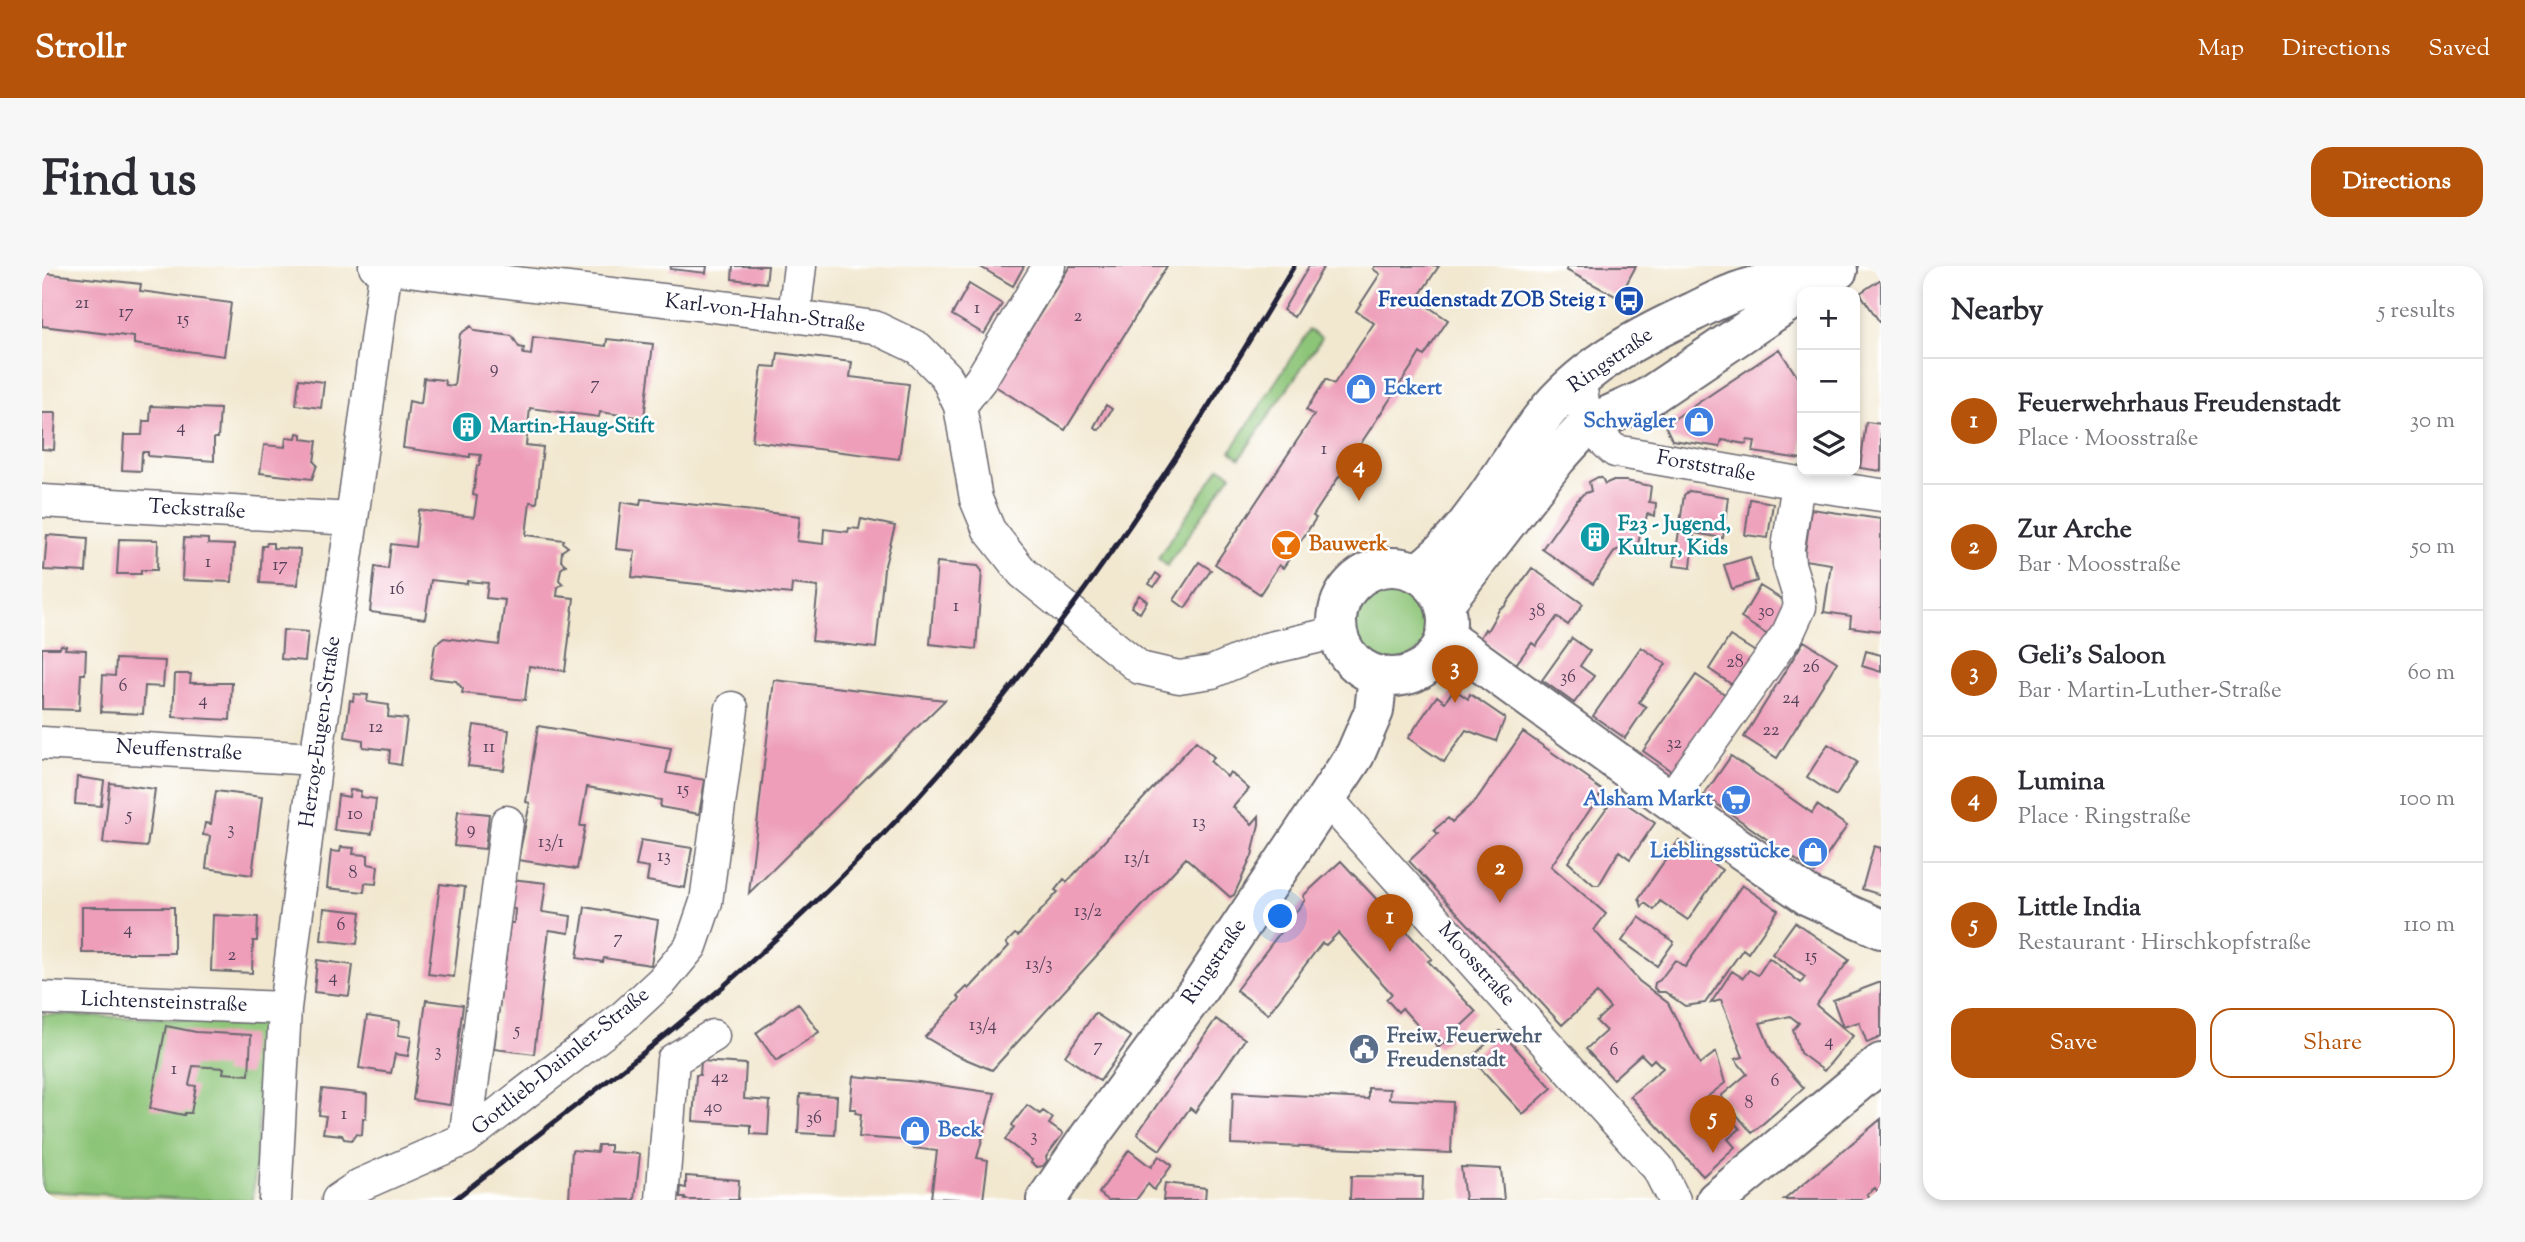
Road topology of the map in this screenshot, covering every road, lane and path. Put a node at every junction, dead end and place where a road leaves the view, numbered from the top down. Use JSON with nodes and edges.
{"nodes":[{"id":1,"x":382,"y":266,"type":"edge"},
{"id":2,"x":800,"y":266,"type":"edge"},
{"id":3,"x":1049,"y":266,"type":"edge"},
{"id":4,"x":1841,"y":268,"type":"edge"},
{"id":5,"x":1812,"y":287,"type":"edge"},
{"id":6,"x":1739,"y":291,"type":"junction"},
{"id":7,"x":1797,"y":297,"type":"edge"},
{"id":8,"x":1771,"y":313,"type":"junction"},
{"id":9,"x":794,"y":316,"type":"junction"},
{"id":10,"x":1579,"y":379,"type":"junction"},
{"id":11,"x":960,"y":406,"type":"junction"},
{"id":12,"x":1587,"y":425,"type":"junction"},
{"id":13,"x":1798,"y":483,"type":"junction"},
{"id":14,"x":1881,"y":495,"type":"edge"},
{"id":15,"x":42,"y":501,"type":"edge"},
{"id":16,"x":352,"y":519,"type":"junction"},
{"id":17,"x":1417,"y":573,"type":"junction"},
{"id":18,"x":1444,"y":621,"type":"junction"},
{"id":19,"x":1338,"y":632,"type":"junction"},
{"id":20,"x":1378,"y":676,"type":"junction"},
{"id":21,"x":732,"y":708,"type":"dead end"},
{"id":22,"x":42,"y":743,"type":"edge"},
{"id":23,"x":316,"y":759,"type":"junction"},
{"id":24,"x":1326,"y":798,"type":"junction"},
{"id":25,"x":1670,"y":800,"type":"junction"},
{"id":26,"x":507,"y":822,"type":"dead end"},
{"id":27,"x":1881,"y":929,"type":"edge"},
{"id":28,"x":42,"y":998,"type":"edge"},
{"id":29,"x":285,"y":1008,"type":"junction"},
{"id":30,"x":713,"y":1036,"type":"dead end"},
{"id":31,"x":1881,"y":1063,"type":"edge"},
{"id":32,"x":465,"y":1139,"type":"junction"},
{"id":33,"x":275,"y":1200,"type":"edge"},
{"id":34,"x":338,"y":1200,"type":"edge"},
{"id":35,"x":662,"y":1200,"type":"edge"},
{"id":36,"x":1046,"y":1200,"type":"edge"},
{"id":37,"x":1674,"y":1200,"type":"edge"},
{"id":38,"x":1716,"y":1200,"type":"edge"}],
"edges":[{"from":1,"to":9,"type":"street","name":"Karl-von-Hahn-Straße"},
{"from":1,"to":16,"type":"street","name":"Herzog-Eugen-Straße"},
{"from":2,"to":9,"type":"street"},
{"from":3,"to":11,"type":"street"},
{"from":4,"to":5,"type":"main road","name":"Ringstraße"},
{"from":4,"to":6,"type":"main road","name":"Ringstraße"},
{"from":6,"to":8,"type":"street"},
{"from":6,"to":10,"type":"main road","name":"Ringstraße"},
{"from":7,"to":8,"type":"main road","name":"Ringstraße"},
{"from":8,"to":12,"type":"main road","name":"Ringstraße"},
{"from":9,"to":11,"type":"street","name":"Karl-von-Hahn-Straße"},
{"from":10,"to":12,"type":"street"},
{"from":10,"to":17,"type":"main road","name":"Ringstraße"},
{"from":11,"to":19,"type":"street","name":"Karl-von-Hahn-Straße"},
{"from":12,"to":13,"type":"street","name":"Forststraße"},
{"from":12,"to":18,"type":"main road","name":"Ringstraße"},
{"from":13,"to":14,"type":"street","name":"Forststraße"},
{"from":13,"to":25,"type":"street"},
{"from":15,"to":16,"type":"street","name":"Teckstraße"},
{"from":16,"to":23,"type":"street","name":"Herzog-Eugen-Straße"},
{"from":17,"to":18,"type":"main road"},
{"from":17,"to":19,"type":"main road"},
{"from":18,"to":20,"type":"main road"},
{"from":18,"to":25,"type":"main road"},
{"from":19,"to":20,"type":"main road"},
{"from":20,"to":24,"type":"main road","name":"Ringstraße"},
{"from":21,"to":32,"type":"street","name":"Gottlieb-Daimler-Straße"},
{"from":22,"to":23,"type":"street","name":"Neuffenstraße"},
{"from":23,"to":29,"type":"street","name":"Herzog-Eugen-Straße"},
{"from":24,"to":36,"type":"main road","name":"Ringstraße"},
{"from":24,"to":37,"type":"street","name":"Moosstraße"},
{"from":25,"to":27,"type":"main road"},
{"from":26,"to":32,"type":"street","name":"Gottlieb-Daimler-Straße"},
{"from":28,"to":29,"type":"street","name":"Lichtensteinstraße"},
{"from":29,"to":33,"type":"street","name":"Herzog-Eugen-Straße"},
{"from":30,"to":35,"type":"street"},
{"from":31,"to":38,"type":"main road"},
{"from":32,"to":34,"type":"street","name":"Gottlieb-Daimler-Straße"}]}
